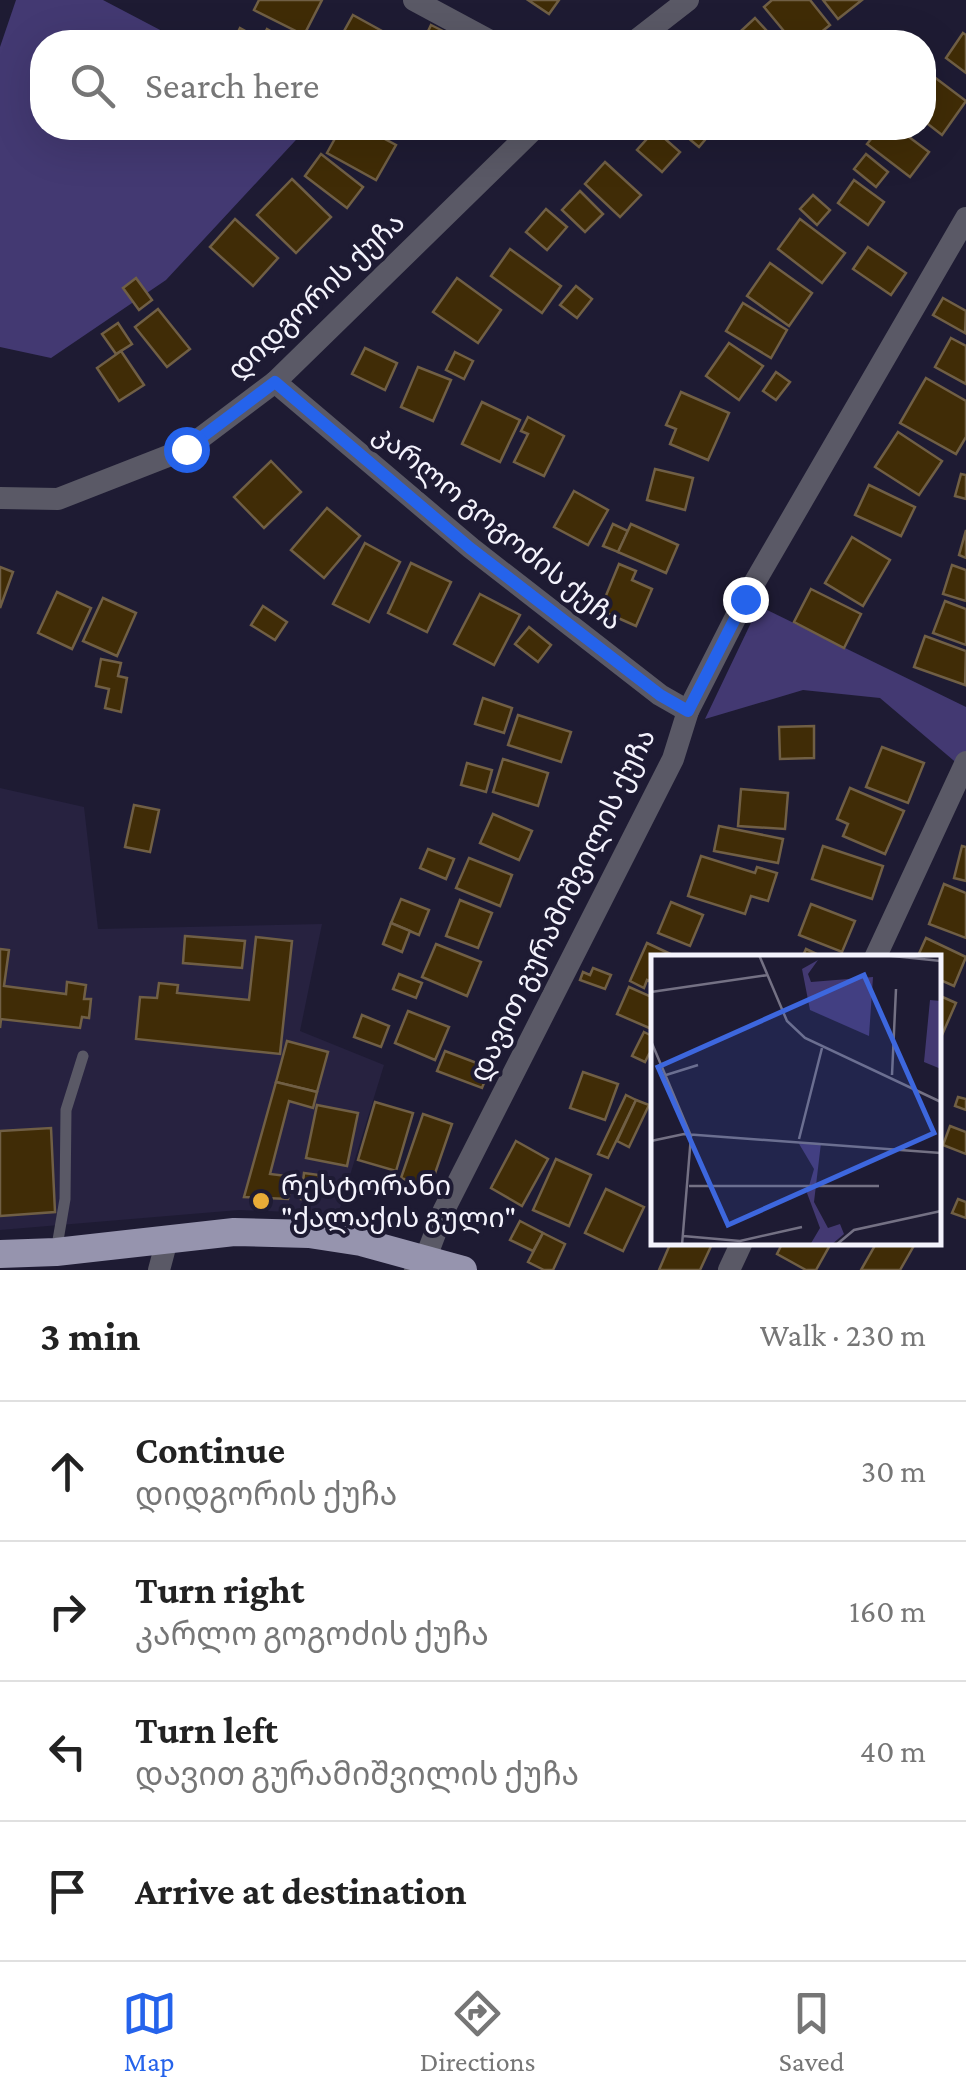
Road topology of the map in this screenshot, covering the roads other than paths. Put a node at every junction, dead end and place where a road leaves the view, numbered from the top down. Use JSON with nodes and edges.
{"nodes":[{"id":1,"x":414,"y":0,"type":"edge"},
{"id":2,"x":688,"y":0,"type":"edge"},
{"id":3,"x":470,"y":30,"type":"edge"},
{"id":4,"x":649,"y":30,"type":"edge"},
{"id":5,"x":522,"y":140,"type":"edge"},
{"id":6,"x":966,"y":218,"type":"edge"},
{"id":7,"x":275,"y":382,"type":"junction"},
{"id":8,"x":0,"y":498,"type":"edge"},
{"id":9,"x":688,"y":711,"type":"junction"},
{"id":10,"x":966,"y":762,"type":"edge"},
{"id":11,"x":876,"y":955,"type":"edge"},
{"id":12,"x":83,"y":1056,"type":"dead end"},
{"id":13,"x":167,"y":1240,"type":"junction"},
{"id":14,"x":741,"y":1245,"type":"edge"},
{"id":15,"x":56,"y":1252,"type":"junction"},
{"id":16,"x":0,"y":1254,"type":"edge"},
{"id":17,"x":420,"y":1264,"type":"edge"},
{"id":18,"x":159,"y":1270,"type":"edge"},
{"id":19,"x":464,"y":1270,"type":"edge"},
{"id":20,"x":729,"y":1270,"type":"edge"}],
"edges":[{"from":1,"to":3,"type":"street"},
{"from":2,"to":4,"type":"street"},
{"from":5,"to":7,"type":"street","name":"დიდგორის ქუჩა"},
{"from":6,"to":9,"type":"street","name":"დავით გურამიშვილის ქუჩა"},
{"from":7,"to":8,"type":"street","name":"დიდგორის ქუჩა"},
{"from":7,"to":9,"type":"street","name":"კარლო გოგოძის ქუჩა"},
{"from":9,"to":17,"type":"street","name":"დავით გურამიშვილის ქუჩა"},
{"from":10,"to":11,"type":"street"},
{"from":12,"to":15,"type":"lane"},
{"from":13,"to":15,"type":"main road"},
{"from":13,"to":17,"type":"main road"},
{"from":13,"to":18,"type":"street"},
{"from":14,"to":20,"type":"street"},
{"from":15,"to":16,"type":"main road"},
{"from":17,"to":19,"type":"main road"}]}
